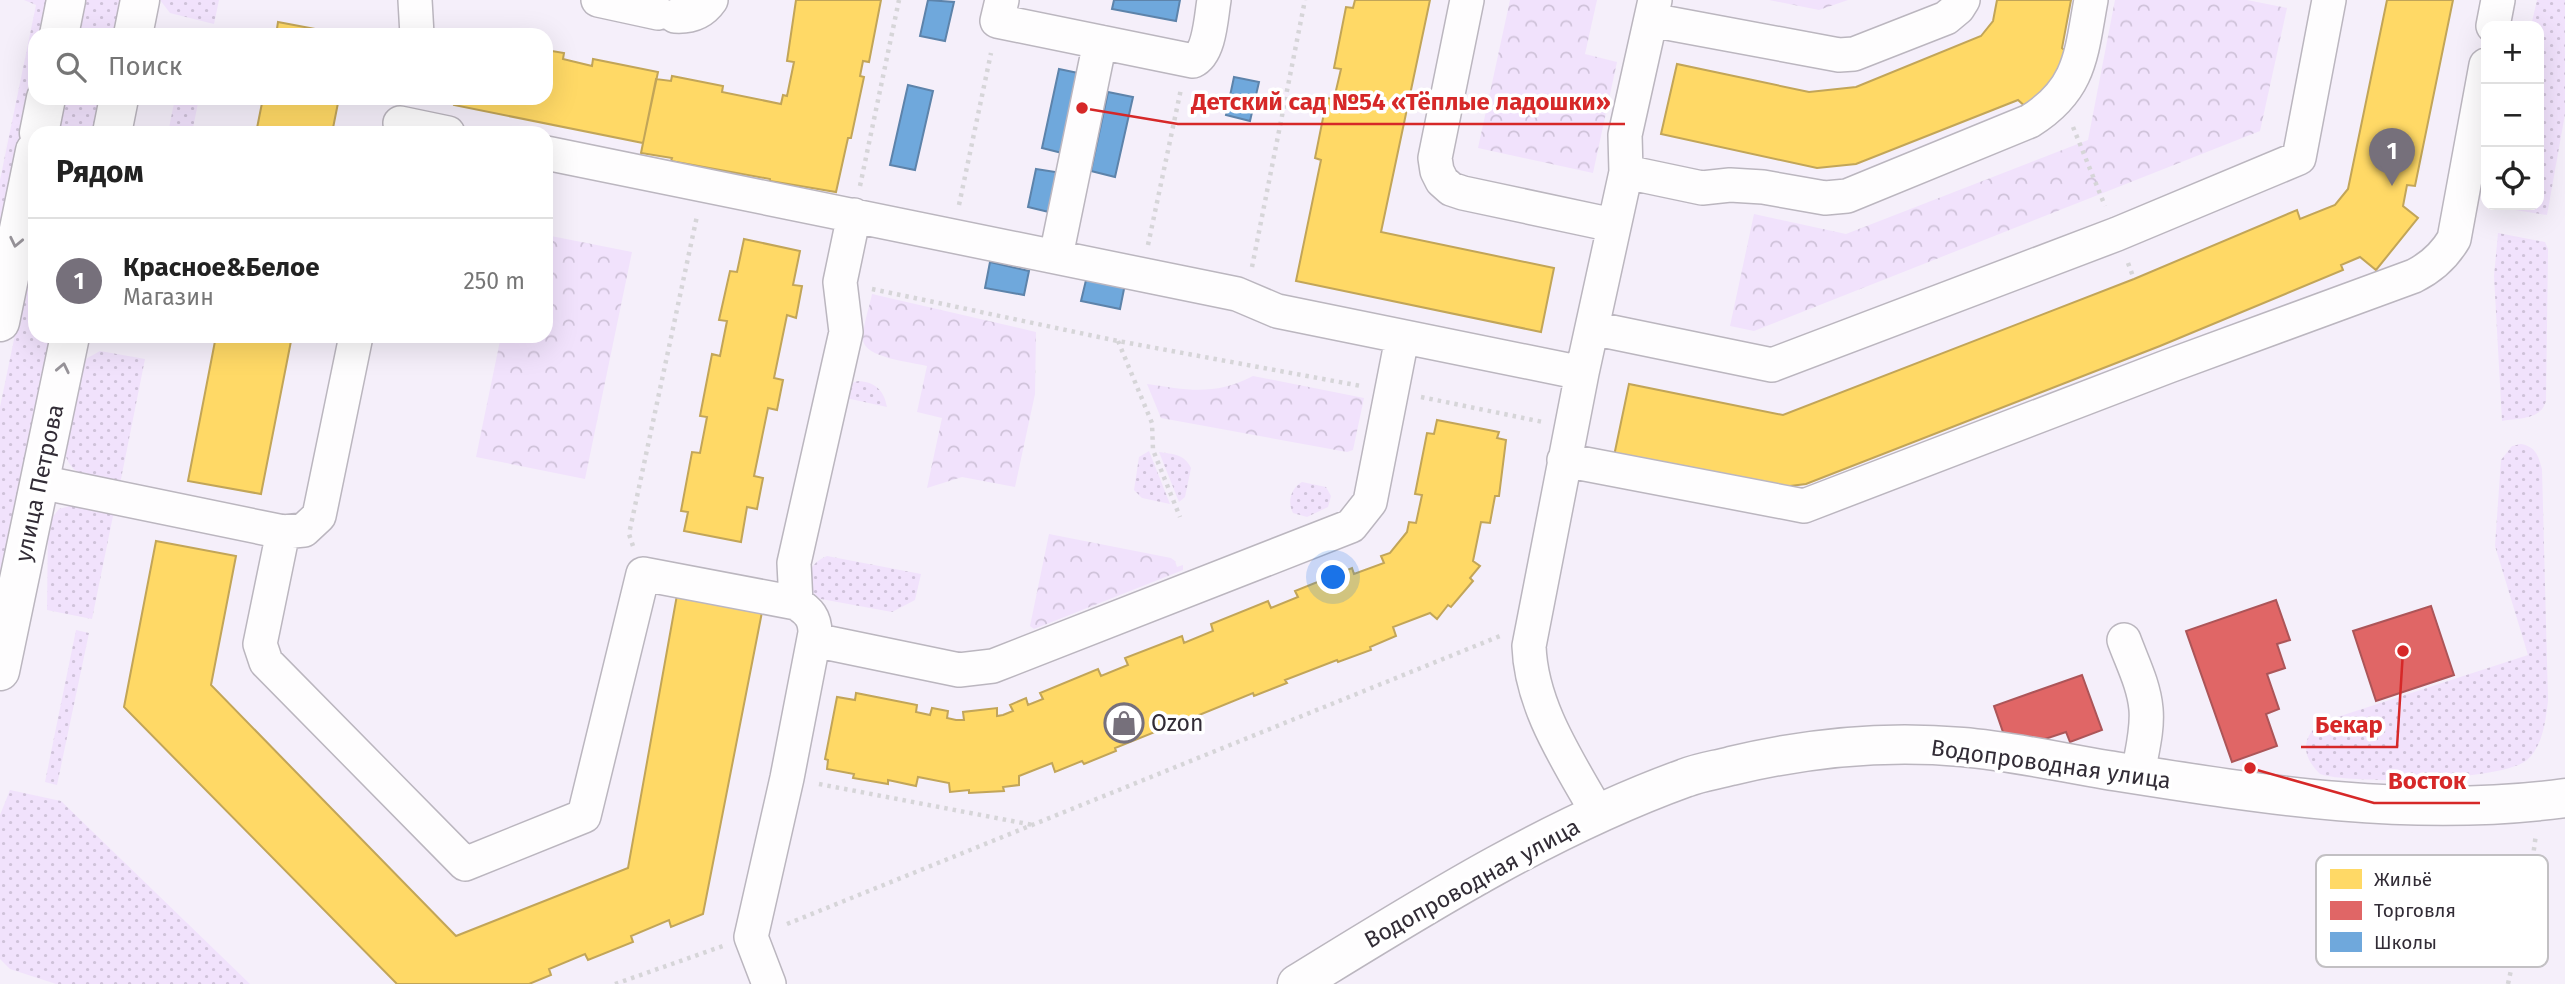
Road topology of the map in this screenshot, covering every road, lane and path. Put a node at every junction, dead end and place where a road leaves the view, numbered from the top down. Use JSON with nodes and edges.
{"nodes":[{"id":1,"x":66,"y":0,"type":"edge"},
{"id":2,"x":140,"y":0,"type":"edge"},
{"id":3,"x":415,"y":0,"type":"edge"},
{"id":4,"x":598,"y":0,"type":"edge"},
{"id":5,"x":711,"y":0,"type":"edge"},
{"id":6,"x":899,"y":0,"type":"edge"},
{"id":7,"x":1214,"y":0,"type":"edge"},
{"id":8,"x":1305,"y":0,"type":"edge"},
{"id":9,"x":1467,"y":0,"type":"edge"},
{"id":10,"x":1963,"y":0,"type":"edge"},
{"id":11,"x":2091,"y":0,"type":"edge"},
{"id":12,"x":2329,"y":0,"type":"edge"},
{"id":13,"x":2498,"y":0,"type":"edge"},
{"id":14,"x":1000,"y":10,"type":"edge"},
{"id":15,"x":1653,"y":10,"type":"edge"},
{"id":16,"x":2494,"y":21,"type":"edge"},
{"id":17,"x":60,"y":28,"type":"edge"},
{"id":18,"x":134,"y":28,"type":"edge"},
{"id":19,"x":417,"y":28,"type":"edge"},
{"id":20,"x":1100,"y":43,"type":"junction"},
{"id":21,"x":1186,"y":60,"type":"junction"},
{"id":22,"x":2483,"y":84,"type":"edge"},
{"id":23,"x":2062,"y":96,"type":"junction"},
{"id":24,"x":45,"y":105,"type":"edge"},
{"id":25,"x":118,"y":105,"type":"edge"},
{"id":26,"x":401,"y":118,"type":"edge"},
{"id":27,"x":40,"y":126,"type":"edge"},
{"id":28,"x":114,"y":126,"type":"edge"},
{"id":29,"x":426,"y":126,"type":"edge"},
{"id":30,"x":553,"y":154,"type":"edge"},
{"id":31,"x":1626,"y":172,"type":"junction"},
{"id":32,"x":704,"y":184,"type":"junction"},
{"id":33,"x":28,"y":185,"type":"edge"},
{"id":34,"x":854,"y":215,"type":"junction"},
{"id":35,"x":1613,"y":225,"type":"junction"},
{"id":36,"x":2117,"y":234,"type":"junction"},
{"id":37,"x":953,"y":235,"type":"junction"},
{"id":38,"x":1055,"y":256,"type":"junction"},
{"id":39,"x":1142,"y":274,"type":"junction"},
{"id":40,"x":840,"y":282,"type":"junction"},
{"id":41,"x":1246,"y":296,"type":"junction"},
{"id":42,"x":0,"y":322,"type":"edge"},
{"id":43,"x":1592,"y":328,"type":"junction"},
{"id":44,"x":1402,"y":338,"type":"junction"},
{"id":45,"x":1118,"y":341,"type":"junction"},
{"id":46,"x":69,"y":343,"type":"edge"},
{"id":47,"x":355,"y":343,"type":"edge"},
{"id":48,"x":1582,"y":373,"type":"junction"},
{"id":49,"x":1392,"y":391,"type":"junction"},
{"id":50,"x":1571,"y":428,"type":"junction"},
{"id":51,"x":1564,"y":460,"type":"junction"},
{"id":52,"x":40,"y":482,"type":"junction"},
{"id":53,"x":1180,"y":517,"type":"dead end"},
{"id":54,"x":283,"y":532,"type":"junction"},
{"id":55,"x":643,"y":574,"type":"junction"},
{"id":56,"x":796,"y":603,"type":"junction"},
{"id":57,"x":1532,"y":627,"type":"junction"},
{"id":58,"x":814,"y":640,"type":"junction"},
{"id":59,"x":2124,"y":640,"type":"dead end"},
{"id":60,"x":0,"y":671,"type":"edge"},
{"id":61,"x":2138,"y":775,"type":"junction"},
{"id":62,"x":787,"y":778,"type":"junction"},
{"id":63,"x":2552,"y":800,"type":"edge"},
{"id":64,"x":1598,"y":814,"type":"junction"},
{"id":65,"x":1034,"y":825,"type":"junction"},
{"id":66,"x":2537,"y":855,"type":"edge"},
{"id":67,"x":751,"y":937,"type":"junction"},
{"id":68,"x":615,"y":984,"type":"edge"},
{"id":69,"x":769,"y":984,"type":"edge"},
{"id":70,"x":1297,"y":984,"type":"edge"}],
"edges":[{"from":1,"to":17,"type":"main road"},
{"from":2,"to":18,"type":"main road"},
{"from":3,"to":19,"type":"lane"},
{"from":4,"to":5,"type":"lane"},
{"from":6,"to":34,"type":"path"},
{"from":7,"to":21,"type":"lane"},
{"from":8,"to":41,"type":"path"},
{"from":9,"to":35,"type":"lane"},
{"from":10,"to":15,"type":"lane"},
{"from":11,"to":23,"type":"lane"},
{"from":12,"to":36,"type":"lane"},
{"from":13,"to":16,"type":"lane"},
{"from":14,"to":20,"type":"lane"},
{"from":14,"to":37,"type":"path"},
{"from":15,"to":31,"type":"lane"},
{"from":20,"to":21,"type":"lane"},
{"from":20,"to":38,"type":"lane"},
{"from":21,"to":39,"type":"path"},
{"from":22,"to":51,"type":"lane"},
{"from":23,"to":31,"type":"lane"},
{"from":23,"to":36,"type":"path"},
{"from":24,"to":27,"type":"main road"},
{"from":25,"to":28,"type":"main road"},
{"from":26,"to":29,"type":"lane"},
{"from":30,"to":32,"type":"lane"},
{"from":31,"to":35,"type":"lane"},
{"from":32,"to":34,"type":"lane"},
{"from":32,"to":55,"type":"path"},
{"from":33,"to":42,"type":"main road","one_way":true},
{"from":34,"to":37,"type":"lane"},
{"from":34,"to":40,"type":"lane"},
{"from":35,"to":43,"type":"lane"},
{"from":36,"to":43,"type":"lane"},
{"from":37,"to":38,"type":"lane"},
{"from":38,"to":39,"type":"lane"},
{"from":39,"to":41,"type":"lane"},
{"from":40,"to":45,"type":"path"},
{"from":40,"to":56,"type":"lane"},
{"from":41,"to":44,"type":"lane"},
{"from":43,"to":48,"type":"lane"},
{"from":44,"to":48,"type":"lane"},
{"from":44,"to":49,"type":"lane"},
{"from":45,"to":49,"type":"path"},
{"from":45,"to":53,"type":"path"},
{"from":52,"to":46,"type":"main road","name":"улица Петрова","one_way":true},
{"from":47,"to":54,"type":"lane"},
{"from":48,"to":50,"type":"lane"},
{"from":49,"to":50,"type":"path"},
{"from":49,"to":58,"type":"lane"},
{"from":50,"to":51,"type":"lane"},
{"from":51,"to":57,"type":"lane"},
{"from":52,"to":54,"type":"lane"},
{"from":52,"to":60,"type":"main road","name":"улица Петрова"},
{"from":54,"to":55,"type":"lane"},
{"from":55,"to":56,"type":"lane"},
{"from":56,"to":58,"type":"lane"},
{"from":57,"to":64,"type":"lane"},
{"from":57,"to":65,"type":"path"},
{"from":58,"to":62,"type":"lane"},
{"from":59,"to":61,"type":"lane"},
{"from":61,"to":63,"type":"main road","name":"Водопроводная улица"},
{"from":61,"to":64,"type":"main road","name":"Водопроводная улица"},
{"from":62,"to":65,"type":"path"},
{"from":62,"to":67,"type":"lane"},
{"from":63,"to":66,"type":"path"},
{"from":64,"to":70,"type":"main road","name":"Водопроводная улица"},
{"from":65,"to":67,"type":"path"},
{"from":67,"to":68,"type":"path"},
{"from":67,"to":69,"type":"lane"}]}
